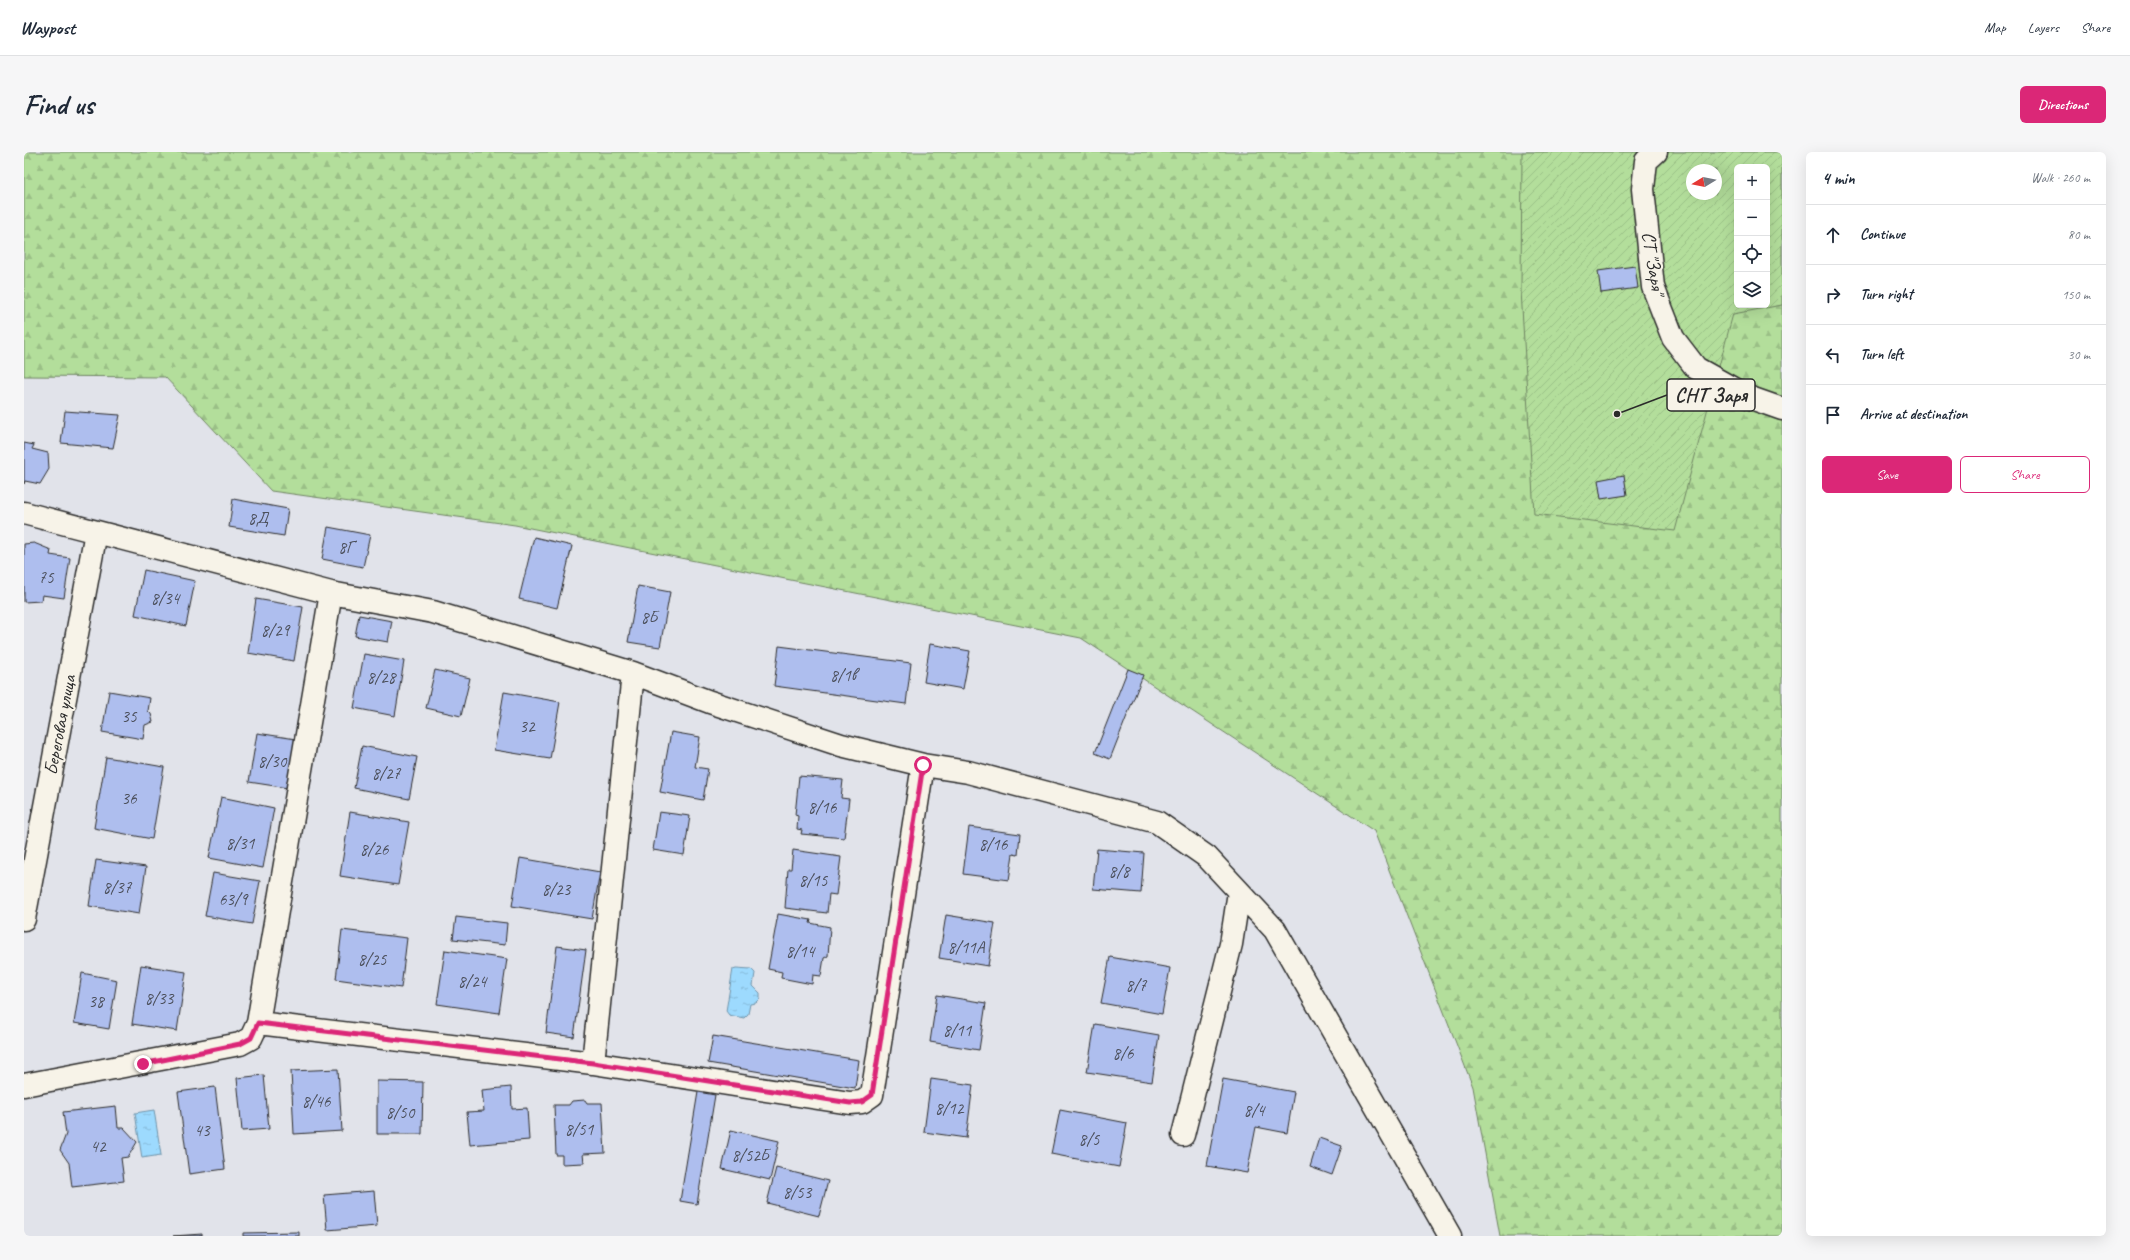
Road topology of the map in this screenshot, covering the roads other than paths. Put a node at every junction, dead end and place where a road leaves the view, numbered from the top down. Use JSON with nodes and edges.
{"nodes":[{"id":1,"x":1656,"y":152,"type":"edge"},
{"id":2,"x":1782,"y":409,"type":"edge"},
{"id":3,"x":24,"y":513,"type":"edge"},
{"id":4,"x":96,"y":532,"type":"junction"},
{"id":5,"x":331,"y":593,"type":"junction"},
{"id":6,"x":634,"y":673,"type":"junction"},
{"id":7,"x":923,"y":765,"type":"junction"},
{"id":8,"x":1239,"y":892,"type":"junction"},
{"id":9,"x":24,"y":919,"type":"edge"},
{"id":10,"x":258,"y":1023,"type":"junction"},
{"id":11,"x":593,"y":1063,"type":"junction"},
{"id":12,"x":24,"y":1085,"type":"edge"},
{"id":13,"x":1183,"y":1135,"type":"dead end"},
{"id":14,"x":1450,"y":1236,"type":"edge"}],
"edges":[{"from":1,"to":2,"type":"street","name":"СТ \"Заря\""},
{"from":3,"to":4,"type":"street"},
{"from":4,"to":5,"type":"street"},
{"from":4,"to":9,"type":"street","name":"Береговая улица"},
{"from":5,"to":6,"type":"street"},
{"from":5,"to":10,"type":"street"},
{"from":6,"to":7,"type":"street"},
{"from":6,"to":11,"type":"street"},
{"from":7,"to":8,"type":"street"},
{"from":7,"to":11,"type":"street"},
{"from":8,"to":13,"type":"street"},
{"from":8,"to":14,"type":"street"},
{"from":10,"to":11,"type":"street"},
{"from":10,"to":12,"type":"street"}]}
